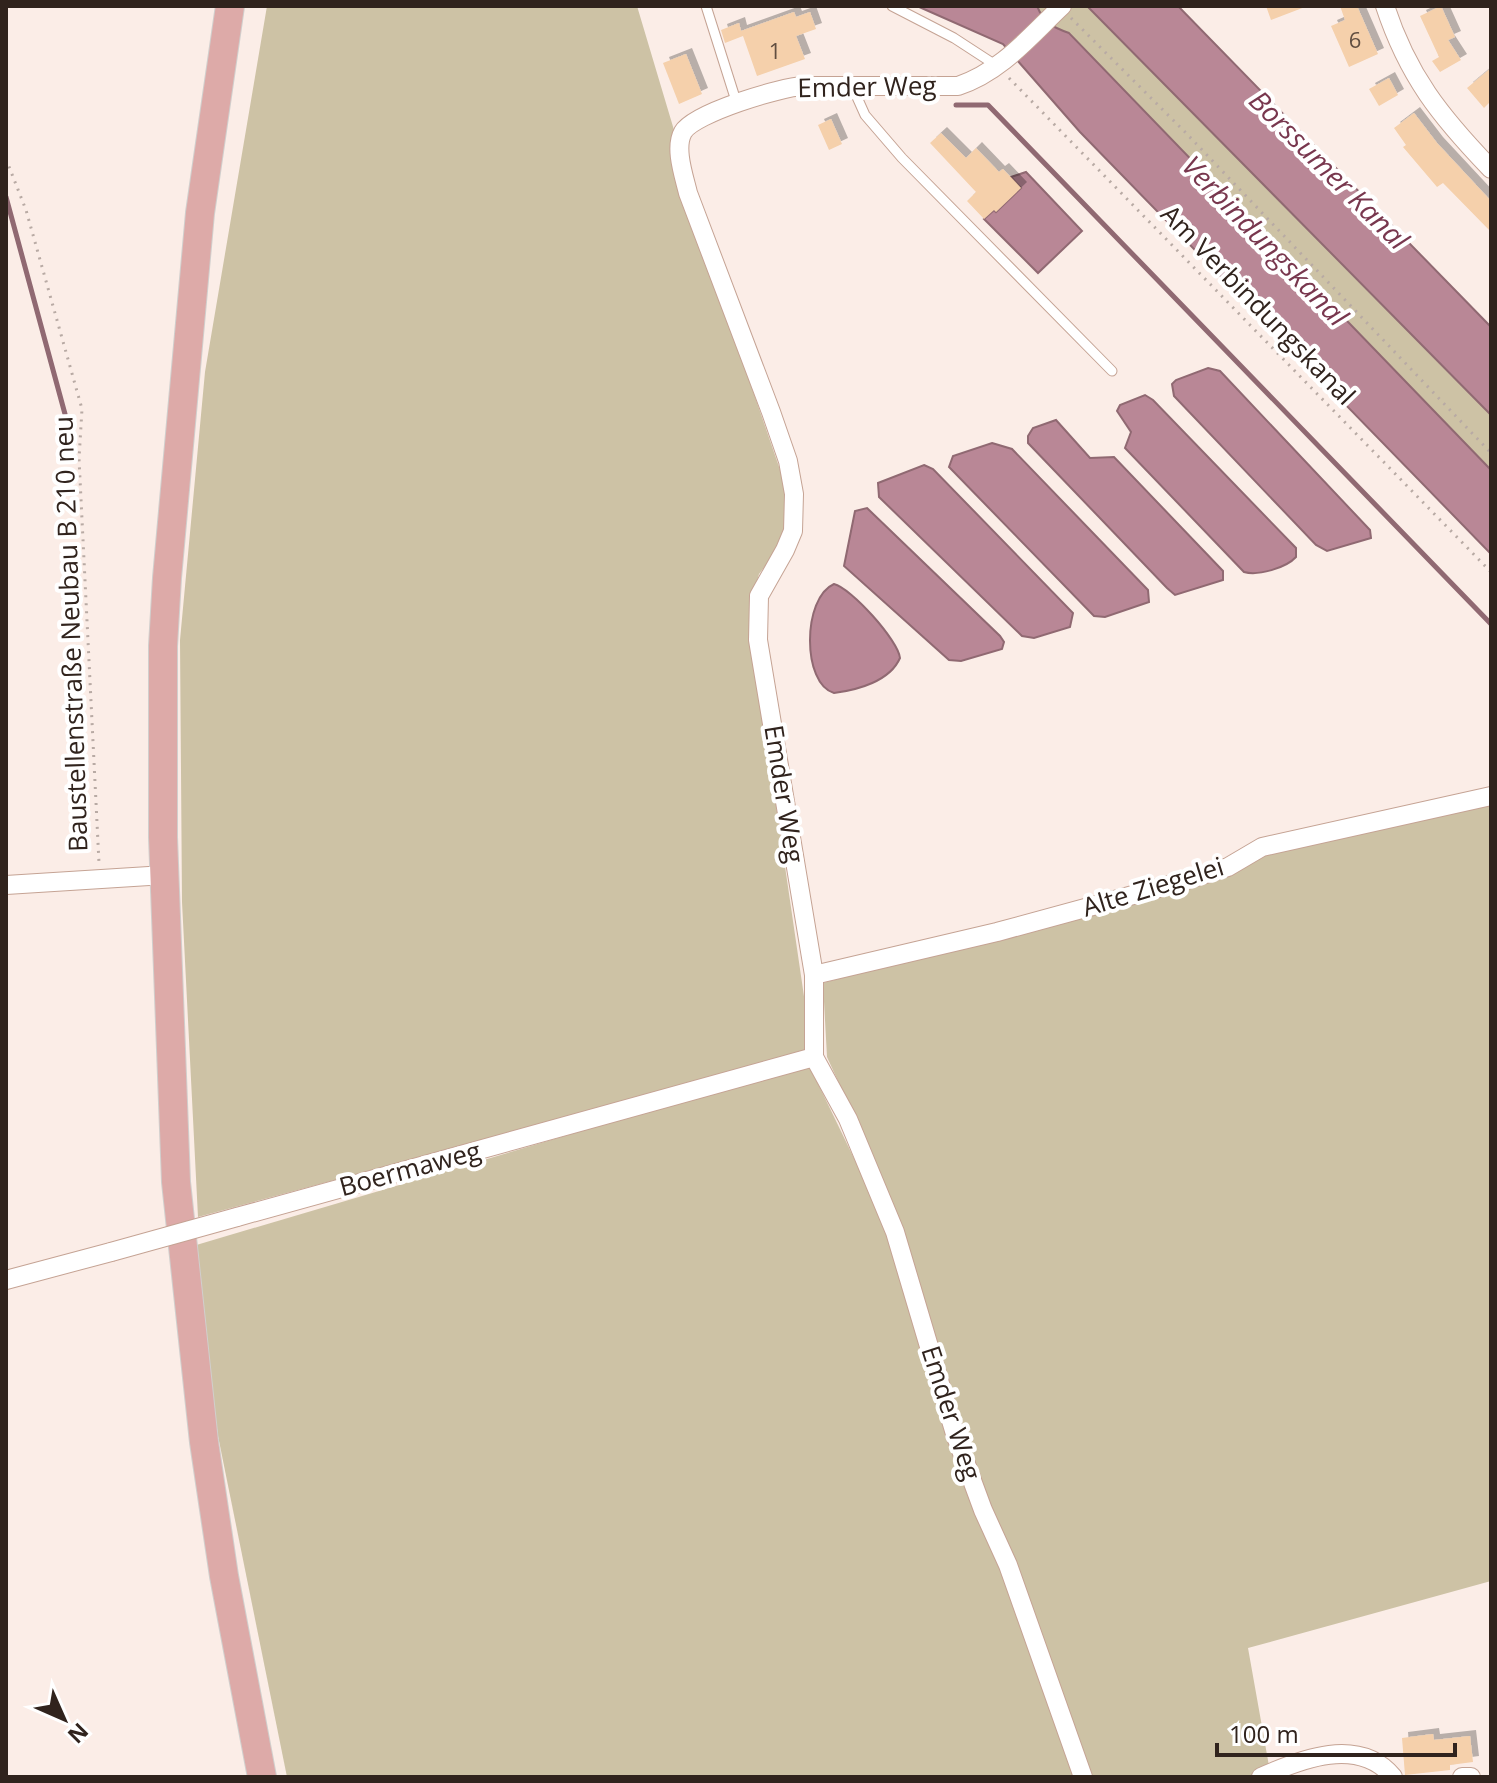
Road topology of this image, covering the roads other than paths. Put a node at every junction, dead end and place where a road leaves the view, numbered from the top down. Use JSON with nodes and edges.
{"nodes":[{"id":1,"x":230,"y":6,"type":"edge"},
{"id":2,"x":706,"y":6,"type":"edge"},
{"id":3,"x":892,"y":6,"type":"edge"},
{"id":4,"x":1385,"y":6,"type":"edge"},
{"id":5,"x":1059,"y":9,"type":"edge"},
{"id":6,"x":1002,"y":63,"type":"junction"},
{"id":7,"x":852,"y":85,"type":"junction"},
{"id":8,"x":737,"y":104,"type":"junction"},
{"id":9,"x":1491,"y":169,"type":"edge"},
{"id":10,"x":1112,"y":371,"type":"dead end"},
{"id":11,"x":1491,"y":796,"type":"edge"},
{"id":12,"x":165,"y":875,"type":"junction"},
{"id":13,"x":6,"y":885,"type":"edge"},
{"id":14,"x":814,"y":975,"type":"junction"},
{"id":15,"x":814,"y":1057,"type":"junction"},
{"id":16,"x":6,"y":1280,"type":"edge"},
{"id":17,"x":262,"y":1777,"type":"edge"},
{"id":18,"x":1083,"y":1777,"type":"edge"},
{"id":19,"x":1261,"y":1777,"type":"edge"},
{"id":20,"x":1393,"y":1777,"type":"edge"},
{"id":21,"x":1462,"y":1777,"type":"edge"},
{"id":22,"x":1471,"y":1777,"type":"edge"}],
"edges":[{"from":1,"to":12,"type":"main road"},
{"from":2,"to":8,"type":"lane"},
{"from":3,"to":6,"type":"lane"},
{"from":4,"to":9,"type":"street"},
{"from":5,"to":6,"type":"street","name":"Emder Weg"},
{"from":6,"to":7,"type":"street","name":"Emder Weg"},
{"from":7,"to":8,"type":"street","name":"Emder Weg"},
{"from":7,"to":10,"type":"lane"},
{"from":8,"to":14,"type":"street","name":"Emder Weg"},
{"from":11,"to":14,"type":"street","name":"Alte Ziegelei"},
{"from":12,"to":13,"type":"street"},
{"from":12,"to":17,"type":"main road"},
{"from":14,"to":15,"type":"street","name":"Emder Weg"},
{"from":15,"to":16,"type":"street","name":"Boermaweg","bridge":true},
{"from":15,"to":18,"type":"street","name":"Emder Weg"},
{"from":19,"to":20,"type":"street"},
{"from":21,"to":22,"type":"street"}]}
